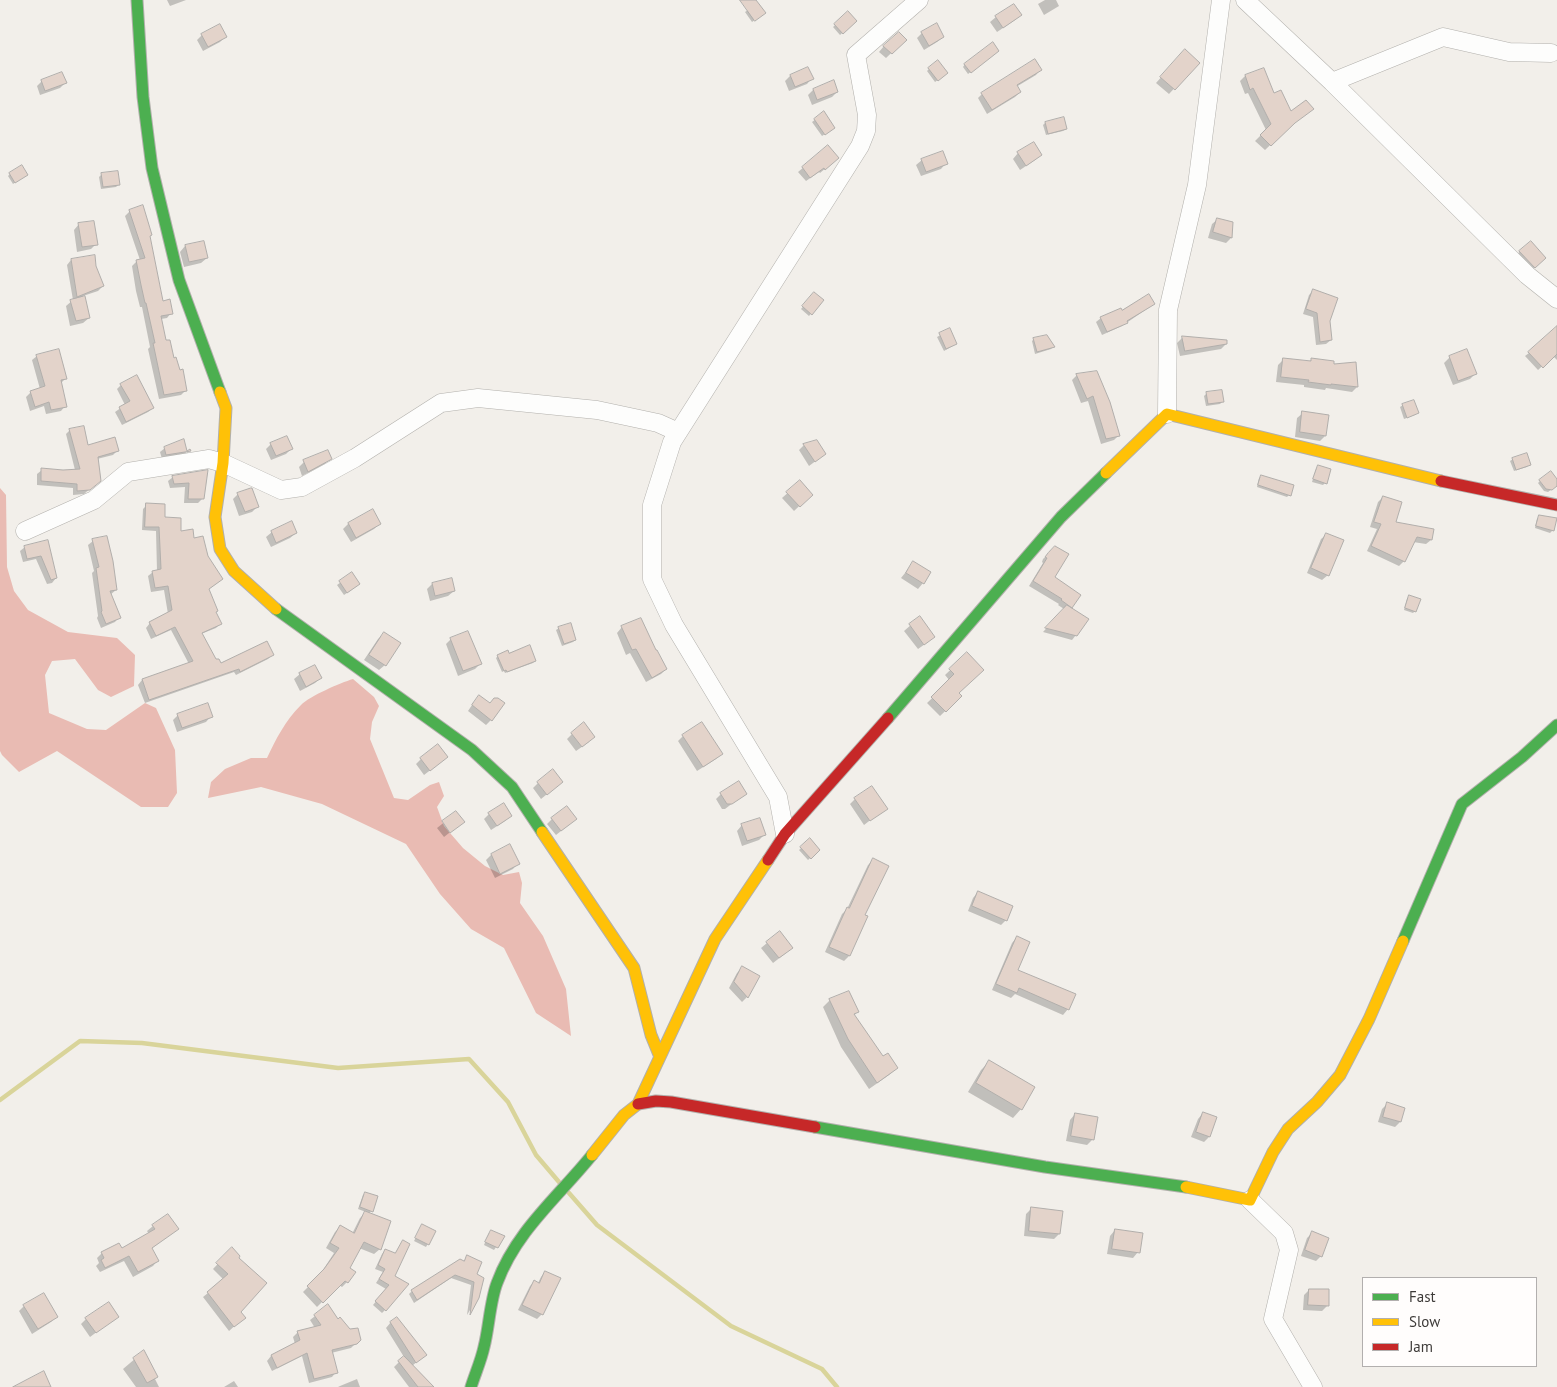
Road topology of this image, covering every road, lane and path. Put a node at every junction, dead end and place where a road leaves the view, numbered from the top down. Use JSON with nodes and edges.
{"nodes":[{"id":1,"x":138,"y":0,"type":"edge"},
{"id":2,"x":919,"y":0,"type":"edge"},
{"id":3,"x":1221,"y":0,"type":"edge"},
{"id":4,"x":1245,"y":0,"type":"edge"},
{"id":5,"x":1551,"y":53,"type":"dead end"},
{"id":6,"x":1332,"y":82,"type":"junction"},
{"id":7,"x":1557,"y":299,"type":"edge"},
{"id":8,"x":1167,"y":414,"type":"junction"},
{"id":9,"x":678,"y":432,"type":"junction"},
{"id":10,"x":223,"y":463,"type":"junction"},
{"id":11,"x":1557,"y":505,"type":"edge"},
{"id":12,"x":25,"y":531,"type":"dead end"},
{"id":13,"x":1557,"y":725,"type":"edge"},
{"id":14,"x":785,"y":834,"type":"junction"},
{"id":15,"x":660,"y":1056,"type":"junction"},
{"id":16,"x":638,"y":1104,"type":"junction"},
{"id":17,"x":1250,"y":1200,"type":"junction"},
{"id":18,"x":471,"y":1387,"type":"edge"},
{"id":19,"x":1313,"y":1387,"type":"edge"}],
"edges":[{"from":1,"to":10,"type":"street"},
{"from":2,"to":9,"type":"street"},
{"from":3,"to":8,"type":"street"},
{"from":4,"to":6,"type":"street"},
{"from":5,"to":6,"type":"street"},
{"from":6,"to":7,"type":"street"},
{"from":8,"to":11,"type":"street"},
{"from":8,"to":14,"type":"street"},
{"from":9,"to":10,"type":"street"},
{"from":9,"to":14,"type":"street"},
{"from":10,"to":12,"type":"street"},
{"from":10,"to":15,"type":"street"},
{"from":13,"to":17,"type":"street"},
{"from":14,"to":15,"type":"street"},
{"from":15,"to":16,"type":"street"},
{"from":16,"to":17,"type":"street"},
{"from":16,"to":18,"type":"street"},
{"from":17,"to":19,"type":"street"}]}
